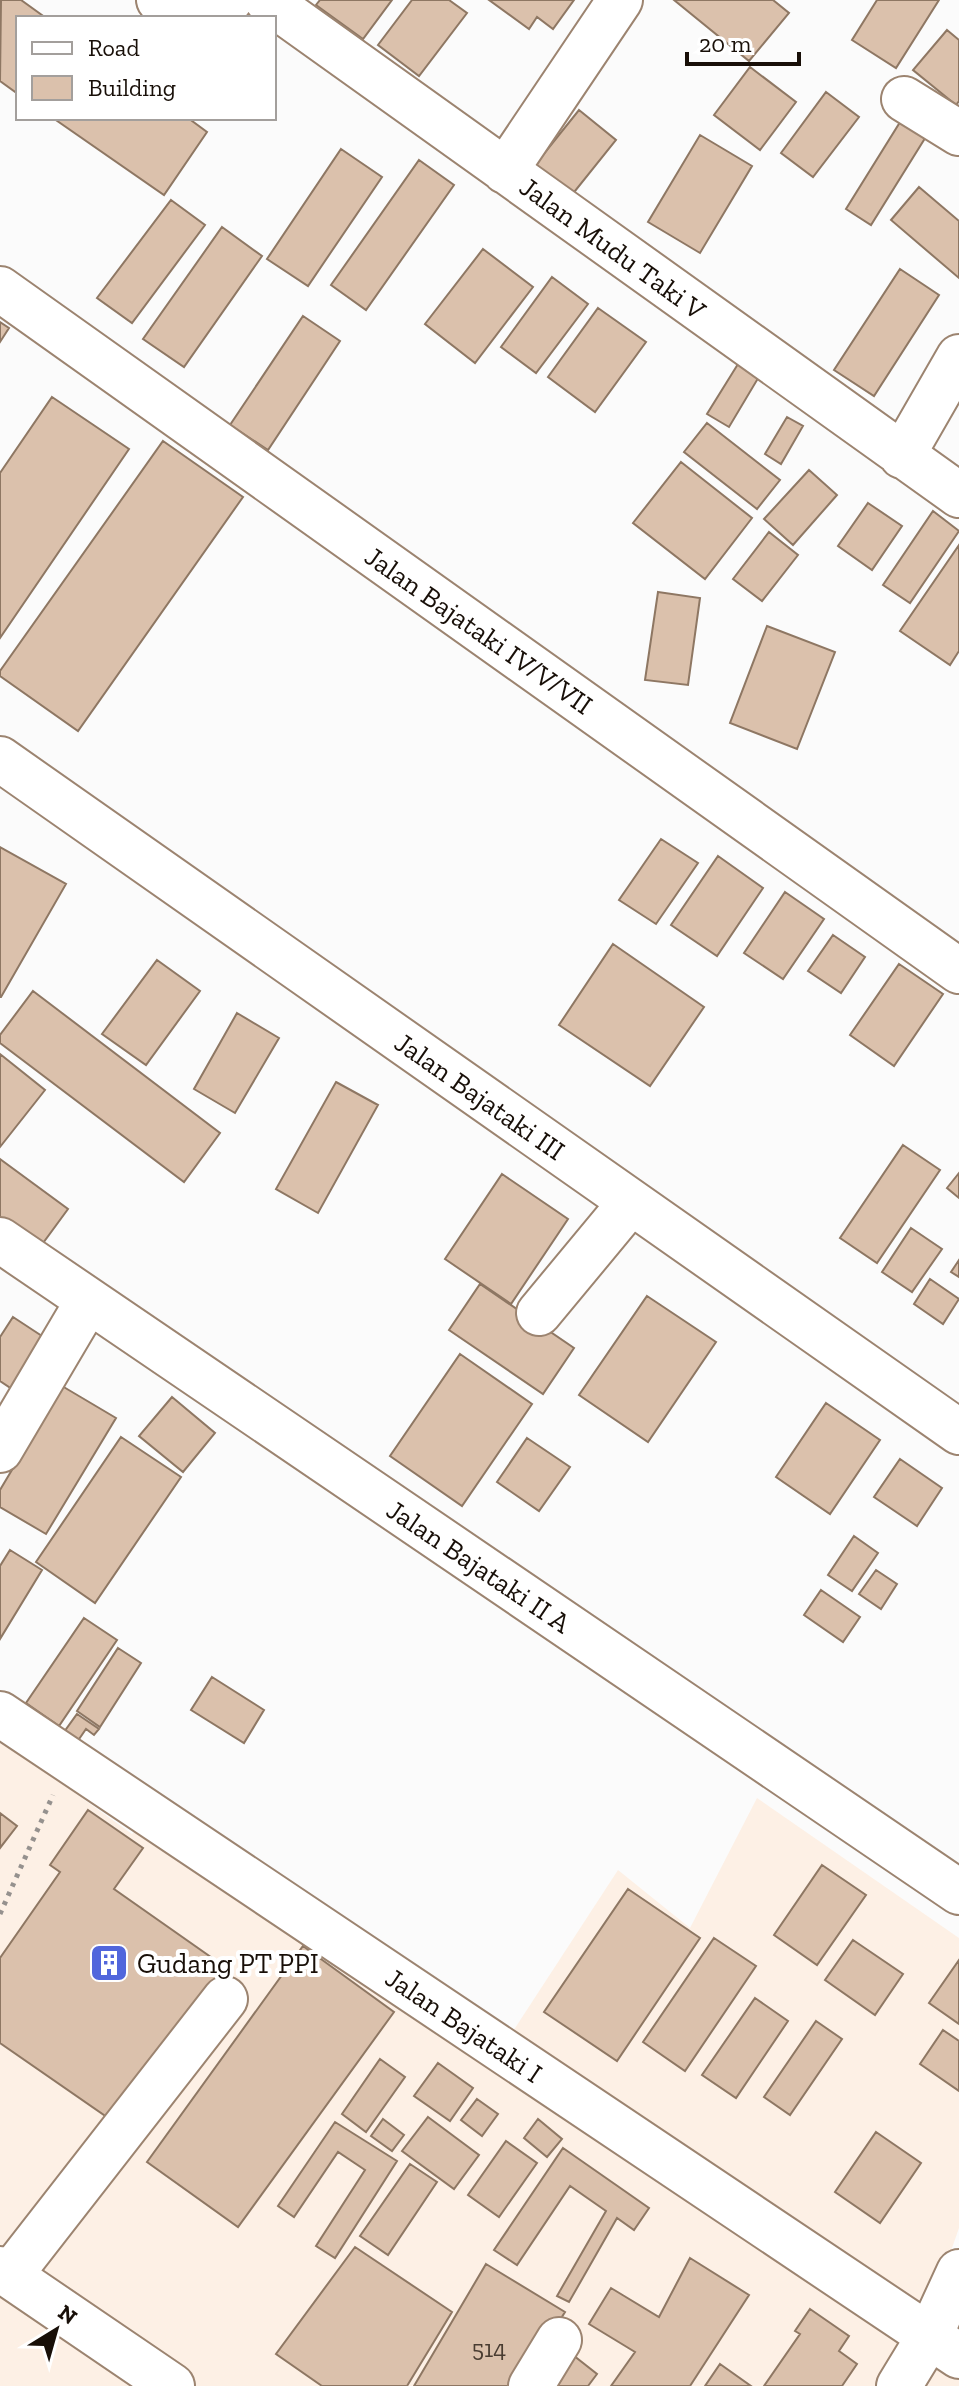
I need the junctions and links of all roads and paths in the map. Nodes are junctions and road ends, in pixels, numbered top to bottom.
1 (159, 0) edge
2 (230, 0) edge
3 (267, 0) edge
4 (620, 0) edge
5 (192, 16) edge
6 (204, 16) edge
7 (904, 99) dead end
8 (959, 133) edge
9 (505, 171) junction
10 (0, 289) edge
11 (959, 357) edge
12 (902, 456) junction
13 (959, 495) edge
14 (0, 759) edge
15 (959, 971) edge
16 (631, 1202) junction
17 (0, 1240) edge
18 (88, 1301) junction
19 (539, 1313) dead end
20 (959, 1432) edge
21 (0, 1450) edge
22 (0, 1714) edge
23 (69, 1762) junction
24 (959, 1892) edge
25 (0, 1914) edge
26 (225, 1999) dead end
27 (5, 2272) edge
28 (959, 2272) edge
29 (559, 2340) dead end
30 (944, 2346) edge
31 (172, 2386) edge
32 (531, 2386) edge
33 (899, 2386) edge

1 - 5 street
2 - 6 street
3 - 9 street, Jalan Mudu Taki V
4 - 9 street
7 - 8 street
9 - 12 street, Jalan Mudu Taki V
10 - 15 street, Jalan Bajataki IV/V/VII
11 - 12 street
12 - 13 street, Jalan Mudu Taki V
14 - 16 street, Jalan Bajataki III
16 - 19 street
16 - 20 street, Jalan Bajataki III
17 - 18 street, Jalan Bajataki II A
18 - 21 street
18 - 24 street, Jalan Bajataki II A
22 - 23 street, Jalan Bajataki I
23 - 25 path
23 - 30 street, Jalan Bajataki I
26 - 27 street
27 - 31 street
28 - 30 street
29 - 32 street
30 - 33 street

